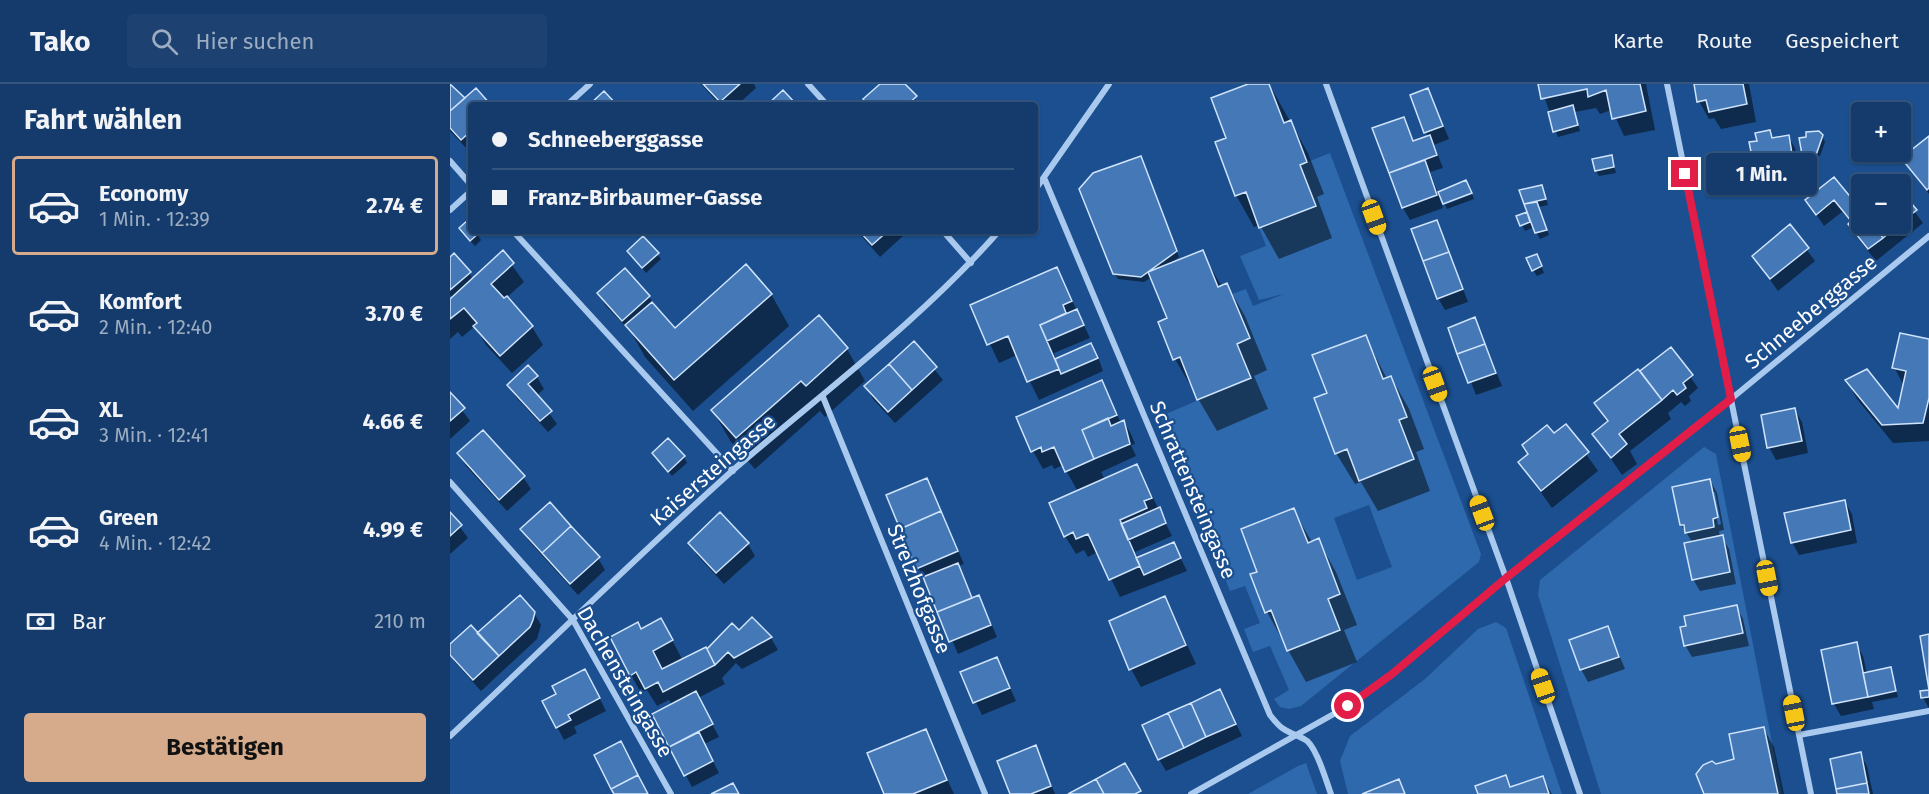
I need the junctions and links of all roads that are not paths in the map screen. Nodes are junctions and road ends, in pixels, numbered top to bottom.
1 (590, 84) edge
2 (808, 84) edge
3 (1109, 84) edge
4 (1326, 84) edge
5 (1667, 84) edge
6 (570, 102) edge
7 (824, 102) edge
8 (450, 161) edge
9 (1044, 180) junction
10 (468, 182) edge
11 (1038, 187) edge
12 (468, 194) edge
13 (450, 210) edge
14 (516, 234) edge
15 (946, 234) edge
16 (996, 234) edge
17 (1929, 236) edge
18 (971, 262) junction
19 (823, 397) junction
20 (1731, 399) junction
21 (733, 471) junction
22 (450, 482) edge
23 (1506, 578) junction
24 (573, 620) junction
25 (1929, 711) edge
26 (1799, 735) junction
27 (450, 736) edge
28 (1295, 737) junction
29 (671, 794) edge
30 (985, 794) edge
31 (1191, 794) edge
32 (1331, 794) edge
33 (1580, 794) edge
34 (1811, 794) edge

1 - 6 street
2 - 7 street
3 - 9 street
4 - 23 street
5 - 20 street
8 - 10 street
9 - 11 street
9 - 28 street, Schrattensteingasse
12 - 13 street
14 - 21 street
15 - 18 street
16 - 18 street, Kaisersteingasse
17 - 20 street, Schneeberggasse
18 - 19 street, Kaisersteingasse
19 - 21 street, Kaisersteingasse
19 - 30 street, Strelzhofgasse
20 - 23 street, Schneeberggasse
20 - 26 street
21 - 24 street, Kaisersteingasse
22 - 24 street, Dachensteingasse
23 - 28 street, Schneeberggasse
23 - 33 street
24 - 27 street, Kaisersteingasse
24 - 29 street, Dachensteingasse
25 - 26 street
26 - 34 street
28 - 31 street, Schneeberggasse
28 - 32 street, Schrattensteingasse

